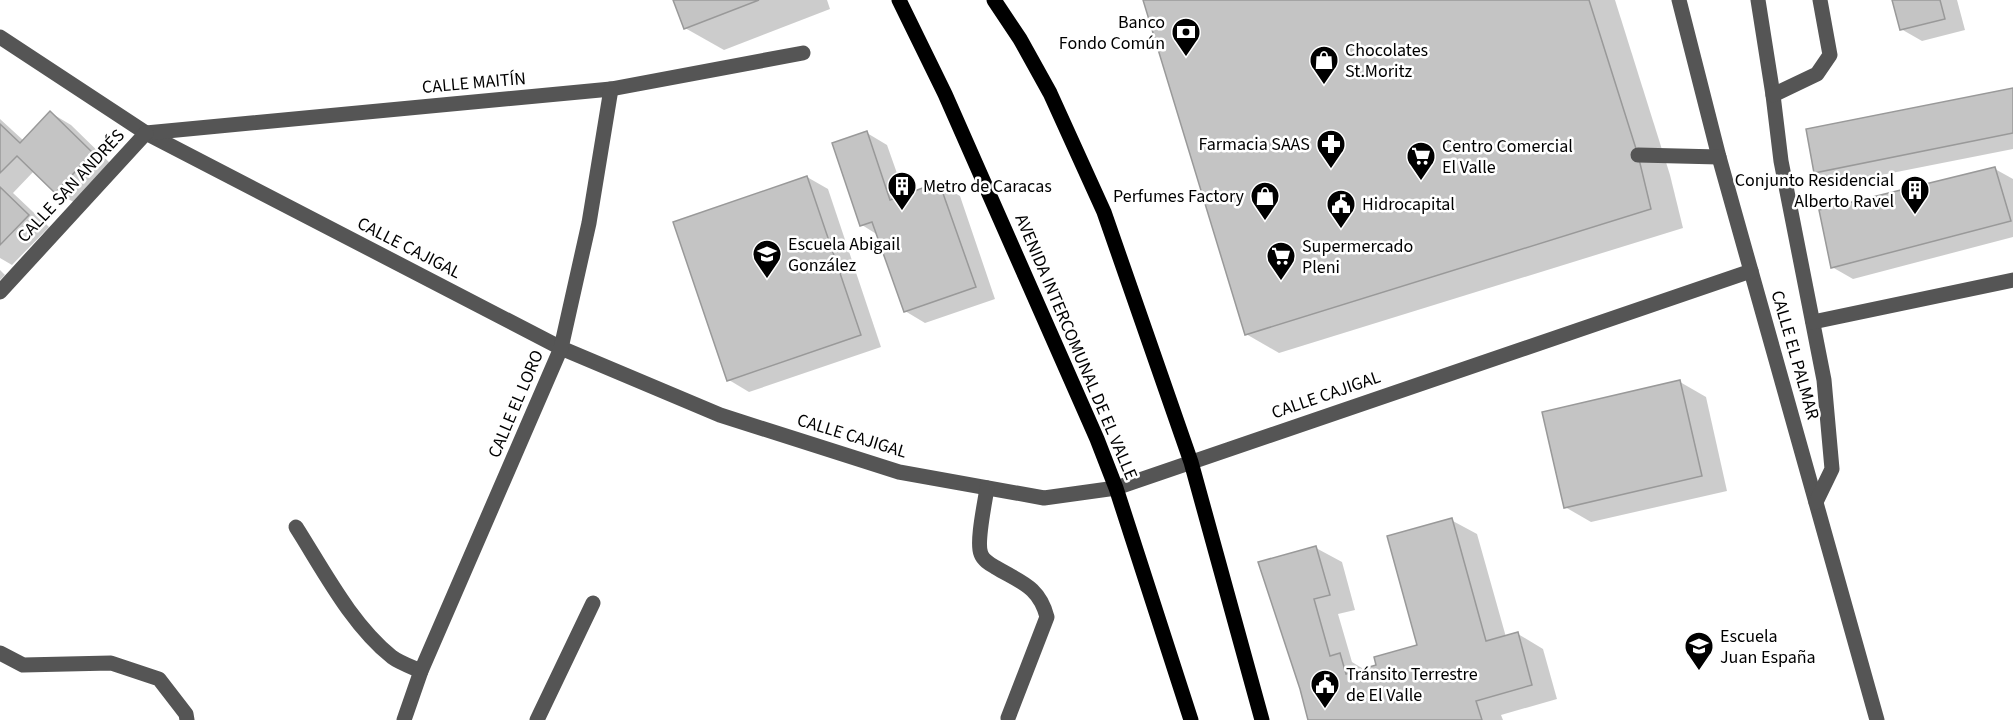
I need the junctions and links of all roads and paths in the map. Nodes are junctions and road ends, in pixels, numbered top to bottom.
1 (899, 0) edge
2 (994, 0) edge
3 (1678, 0) edge
4 (1758, 0) edge
5 (1820, 0) edge
6 (0, 37) edge
7 (803, 53) dead end
8 (611, 89) junction
9 (1773, 95) junction
10 (146, 133) junction
11 (1638, 155) dead end
12 (1719, 157) junction
13 (1751, 271) junction
14 (2013, 280) edge
15 (0, 292) edge
16 (1813, 322) junction
17 (561, 348) junction
18 (1191, 462) junction
19 (987, 488) junction
20 (1116, 488) junction
21 (1816, 502) junction
22 (296, 527) dead end
23 (593, 603) dead end
24 (0, 653) edge
25 (421, 671) junction
26 (1008, 718) dead end
27 (187, 720) edge
28 (404, 720) edge
29 (537, 720) edge
30 (1191, 720) edge
31 (1262, 720) edge
32 (1877, 720) edge

1 - 20 main road, AVENIDA INTERCOMUNAL DE EL VALLE
2 - 18 main road
3 - 12 street, CALLE EL PALMAR
4 - 9 street
5 - 9 street
6 - 10 street, CALLE CAJIGAL
7 - 8 street, CALLE MAITÍN
8 - 10 street, CALLE MAITÍN
8 - 17 street, CALLE EL LORO
9 - 16 street
10 - 15 street, CALLE SAN ANDRÉS
10 - 17 street, CALLE CAJIGAL
11 - 12 street
12 - 13 street, CALLE EL PALMAR
13 - 18 street, CALLE CAJIGAL
13 - 21 street, CALLE EL PALMAR
14 - 16 street
16 - 21 street
17 - 19 street, CALLE CAJIGAL
17 - 25 street, CALLE EL LORO
18 - 20 street, CALLE CAJIGAL
18 - 31 main road
19 - 20 street, CALLE CAJIGAL
19 - 26 street
20 - 30 main road, AVENIDA INTERCOMUNAL DE EL VALLE
21 - 32 street, CALLE EL PALMAR
22 - 25 street
23 - 29 street
24 - 27 street
25 - 28 street, CALLE EL LORO

